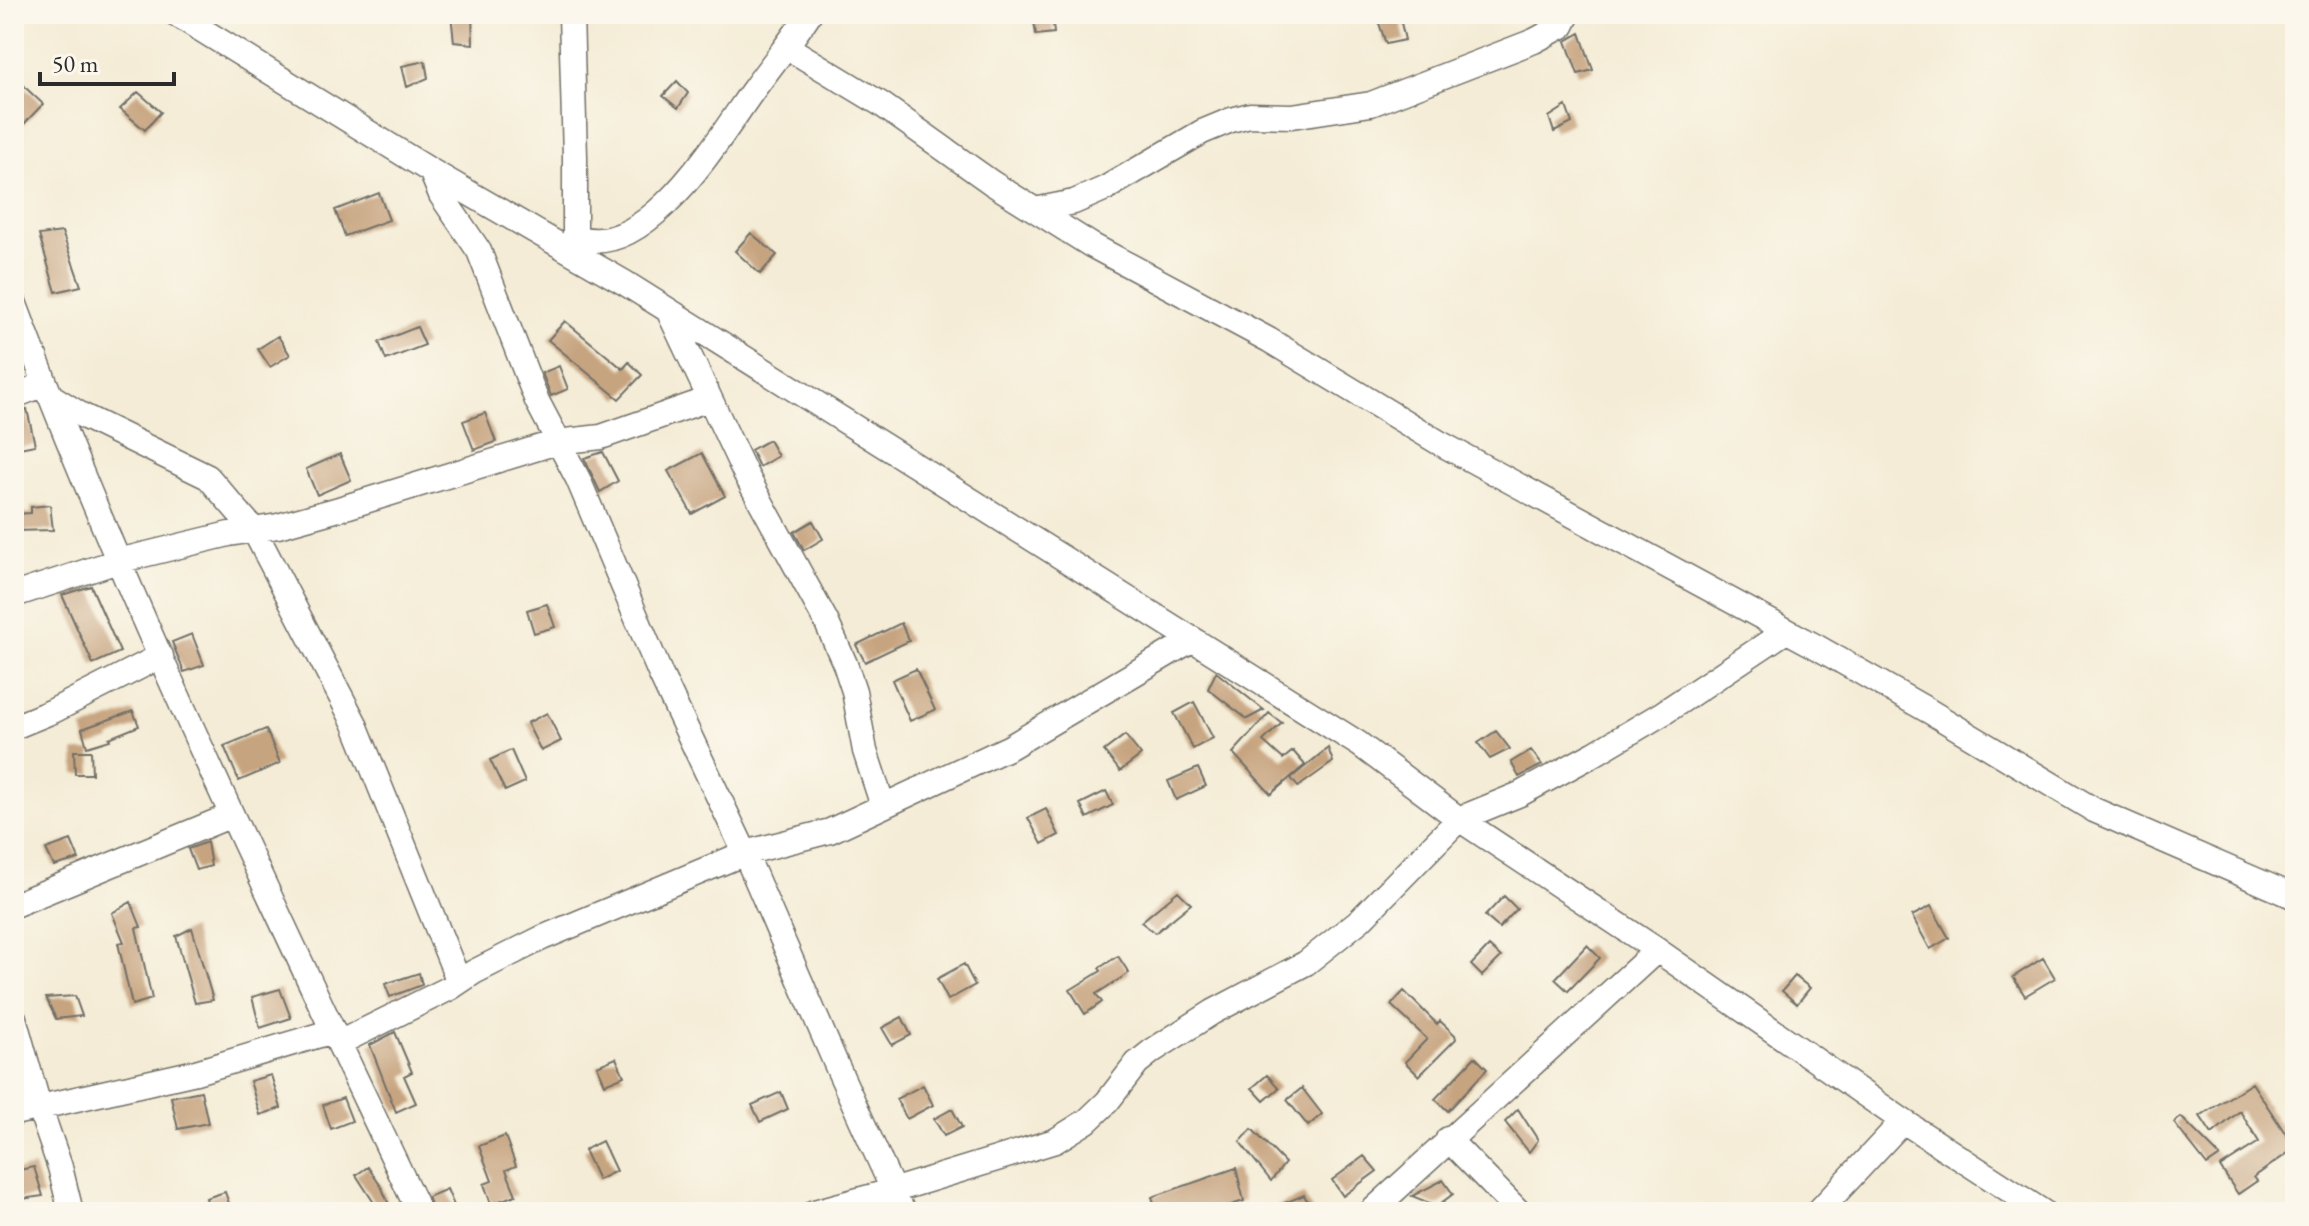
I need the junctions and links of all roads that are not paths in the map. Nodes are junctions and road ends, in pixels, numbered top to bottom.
1 (176, 14) edge
2 (571, 14) edge
3 (809, 14) edge
4 (1568, 14) edge
5 (787, 47) junction
6 (431, 171) junction
7 (1035, 210) junction
8 (574, 244) junction
9 (14, 302) edge
10 (668, 310) junction
11 (47, 389) junction
12 (14, 396) edge
13 (709, 399) junction
14 (557, 442) junction
15 (254, 530) junction
16 (118, 561) junction
17 (14, 595) edge
18 (1786, 631) junction
19 (1193, 639) junction
20 (161, 656) junction
21 (14, 727) edge
22 (883, 806) junction
23 (232, 815) junction
24 (1459, 819) junction
25 (745, 853) junction
26 (2295, 897) edge
27 (14, 905) edge
28 (1657, 950) junction
29 (459, 982) junction
30 (14, 1018) edge
31 (336, 1037) junction
32 (39, 1106) junction
33 (14, 1113) edge
34 (1903, 1121) junction
35 (1448, 1139) junction
36 (899, 1201) edge
37 (71, 1212) edge
38 (419, 1212) edge
39 (814, 1212) edge
40 (1371, 1212) edge
41 (1519, 1212) edge
42 (1818, 1212) edge
43 (2043, 1212) edge

1 - 6 street
2 - 8 street
3 - 5 street
4 - 7 street
5 - 7 street
5 - 8 street
6 - 8 street
6 - 14 street
7 - 18 street
8 - 10 street
9 - 11 street
10 - 13 street
10 - 19 street
11 - 12 street
11 - 15 street
11 - 16 street
13 - 14 street
13 - 22 street
14 - 15 street
14 - 25 street
15 - 16 street
15 - 29 street
16 - 17 street
16 - 20 street
18 - 24 street
18 - 26 street
19 - 22 street
19 - 24 street
20 - 21 street
20 - 23 street
22 - 25 street
23 - 27 street
23 - 31 street
24 - 28 street
24 - 36 street
25 - 29 street
25 - 36 street
28 - 34 street
28 - 35 street
29 - 31 street
30 - 32 street
31 - 32 street
31 - 38 street
32 - 33 street
32 - 37 street
34 - 42 street
34 - 43 street
35 - 40 street
35 - 41 street
36 - 39 street

